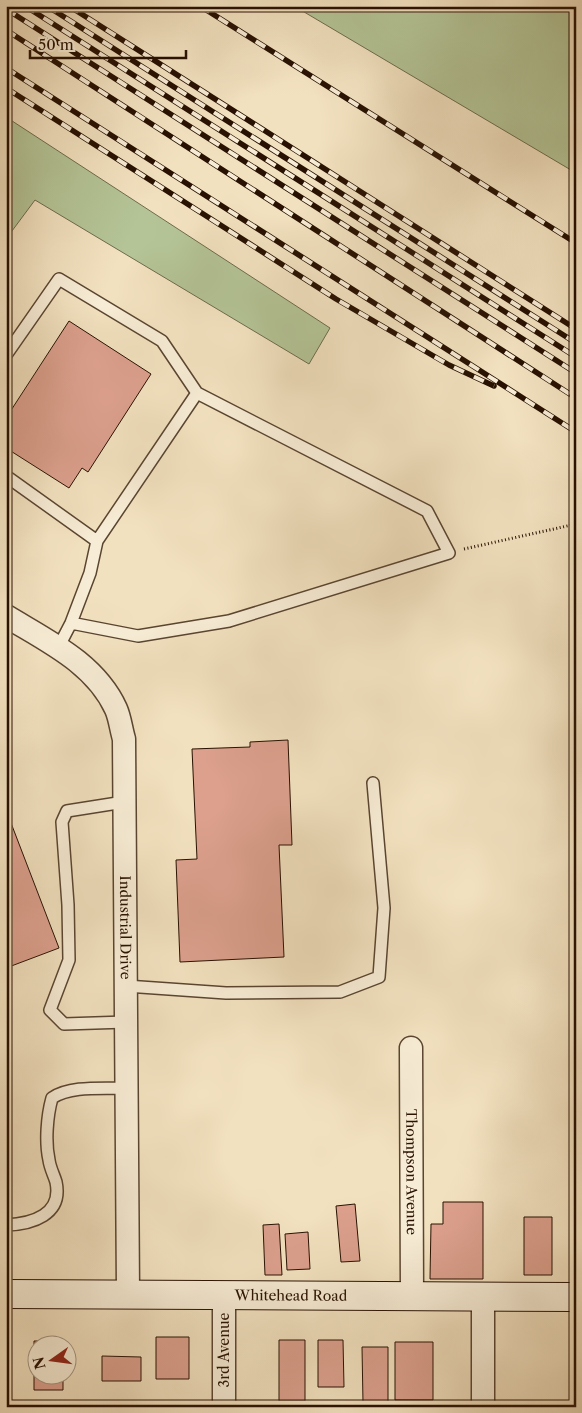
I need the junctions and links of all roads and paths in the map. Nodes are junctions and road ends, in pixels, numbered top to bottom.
1 (6, 355) edge
2 (197, 393) junction
3 (6, 476) edge
4 (576, 524) edge
5 (97, 541) junction
6 (449, 553) junction
7 (6, 616) edge
8 (71, 623) junction
9 (58, 648) junction
10 (373, 782) dead end
11 (124, 802) junction
12 (126, 986) junction
13 (126, 1022) junction
14 (411, 1048) dead end
15 (127, 1088) junction
16 (6, 1225) edge
17 (128, 1293) junction
18 (6, 1294) edge
19 (224, 1294) junction
20 (412, 1296) junction
21 (483, 1296) junction
22 (576, 1297) edge
23 (224, 1407) edge
24 (483, 1407) edge

1 - 2 lane
2 - 5 lane
2 - 6 lane
3 - 5 lane
4 - 6 path
5 - 8 lane
6 - 8 lane
7 - 9 street, Industrial Drive
8 - 9 lane
9 - 11 street, Industrial Drive
10 - 12 lane
11 - 12 street, Industrial Drive
11 - 13 lane
12 - 13 street, Industrial Drive
13 - 15 street, Industrial Drive
14 - 20 street, Thompson Avenue
15 - 16 lane
15 - 17 street, Industrial Drive
17 - 18 street, Whitehead Road
17 - 19 street, Whitehead Road
19 - 20 street, Whitehead Road
19 - 23 street, 3rd Avenue
20 - 21 street, Whitehead Road
21 - 22 street, Whitehead Road
21 - 24 street

